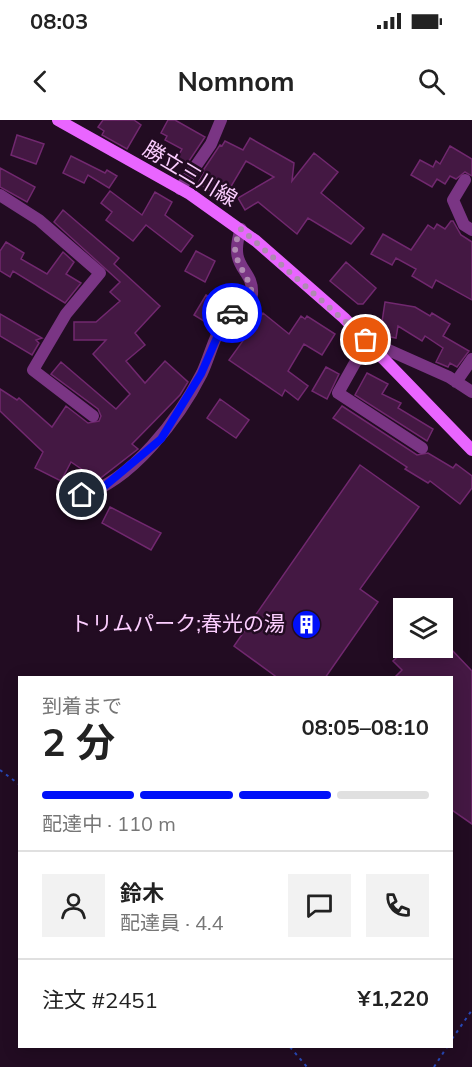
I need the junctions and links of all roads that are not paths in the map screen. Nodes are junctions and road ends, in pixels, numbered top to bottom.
1 (58, 120) edge
2 (221, 120) edge
3 (465, 180) dead end
4 (180, 189) junction
5 (0, 195) edge
6 (241, 229) junction
7 (472, 230) edge
8 (369, 343) junction
9 (472, 359) edge
10 (456, 382) junction
11 (472, 392) edge
12 (93, 416) dead end
13 (422, 448) dead end
14 (472, 450) edge
15 (82, 495) dead end

1 - 4 main road, 勝立三川線
2 - 4 street
3 - 7 street
4 - 6 main road, 勝立三川線
5 - 12 street
6 - 8 main road, 勝立三川線
6 - 15 street
8 - 10 street
8 - 13 street
8 - 14 main road, 勝立三川線
9 - 10 street
10 - 11 street

